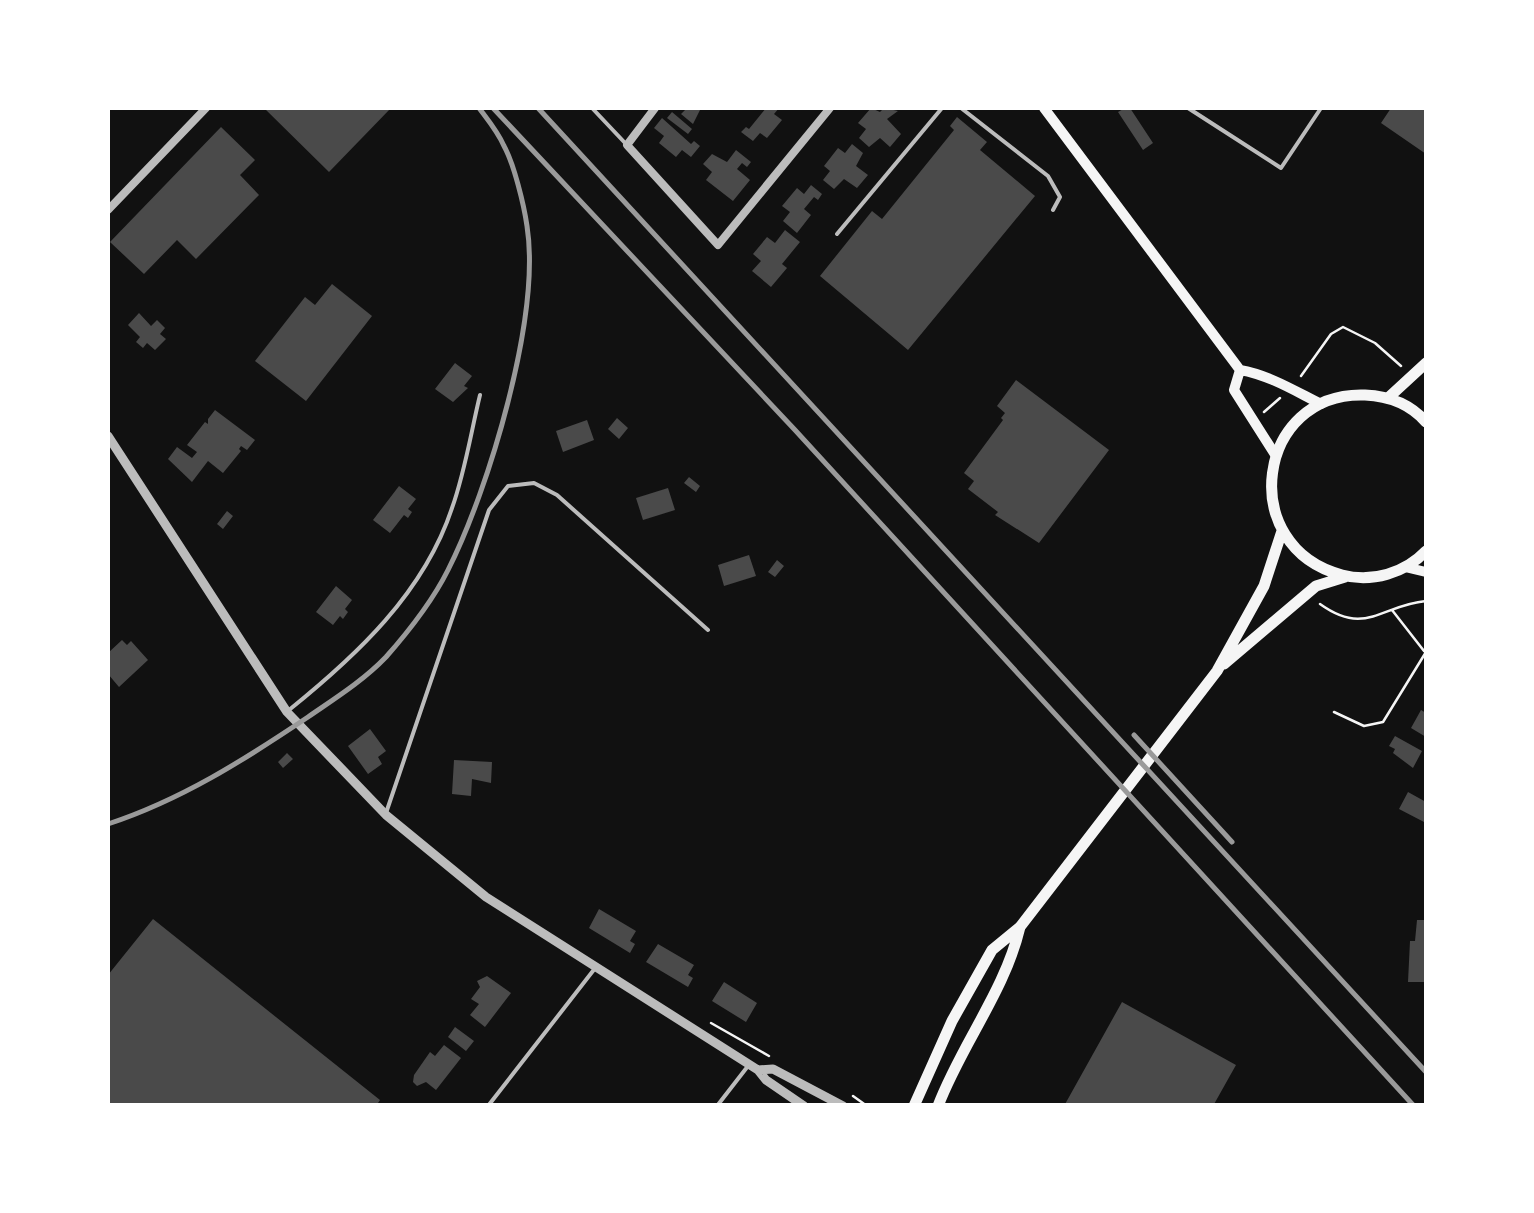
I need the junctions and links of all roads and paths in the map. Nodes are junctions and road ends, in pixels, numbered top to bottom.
1 (206, 108) edge
2 (592, 108) edge
3 (655, 108) edge
4 (830, 108) edge
5 (942, 108) edge
6 (961, 108) edge
7 (1044, 108) edge
8 (1188, 108) edge
9 (1321, 108) edge
10 (627, 145) junction
11 (108, 210) edge
12 (1053, 210) dead end
13 (837, 234) dead end
14 (1426, 363) edge
15 (1240, 370) junction
16 (1405, 371) dead end
17 (1301, 382) dead end
18 (480, 395) dead end
19 (1282, 397) dead end
20 (1388, 398) junction
21 (1321, 404) junction
22 (1263, 414) dead end
23 (1426, 422) edge
24 (108, 436) edge
25 (1276, 456) junction
26 (1282, 531) junction
27 (1426, 551) edge
28 (1405, 567) junction
29 (1426, 572) edge
30 (1348, 577) junction
31 (1426, 601) edge
32 (1320, 604) dead end
33 (1392, 610) junction
34 (708, 630) dead end
35 (1426, 652) edge
36 (1217, 670) junction
37 (287, 712) junction
38 (1334, 712) dead end
39 (386, 815) junction
40 (1020, 927) junction
41 (597, 965) junction
42 (709, 1022) dead end
43 (770, 1056) dead end
44 (754, 1067) junction
45 (843, 1092) dead end
46 (488, 1106) edge
47 (717, 1106) edge
48 (804, 1106) edge
49 (843, 1106) edge
50 (867, 1106) edge
51 (914, 1106) edge
52 (938, 1106) edge

1 - 11 street
2 - 10 lane
3 - 10 street
4 - 10 street
5 - 13 lane
6 - 12 lane
7 - 15 main road
8 - 9 lane
14 - 20 main road
15 - 21 main road
15 - 25 main road
16 - 17 path
18 - 37 lane
19 - 22 path
20 - 21 main road
20 - 23 main road
21 - 25 main road
24 - 37 street
25 - 26 main road
26 - 30 main road
26 - 36 main road
27 - 28 main road
28 - 29 main road
28 - 30 main road
30 - 36 main road
31 - 33 path
32 - 33 path
33 - 35 path
34 - 39 lane
35 - 38 path
36 - 40 main road
37 - 39 street
39 - 41 street
40 - 51 main road
40 - 52 main road
41 - 44 street
41 - 46 lane
42 - 43 path
44 - 47 lane
44 - 48 street
44 - 49 street
45 - 50 path

